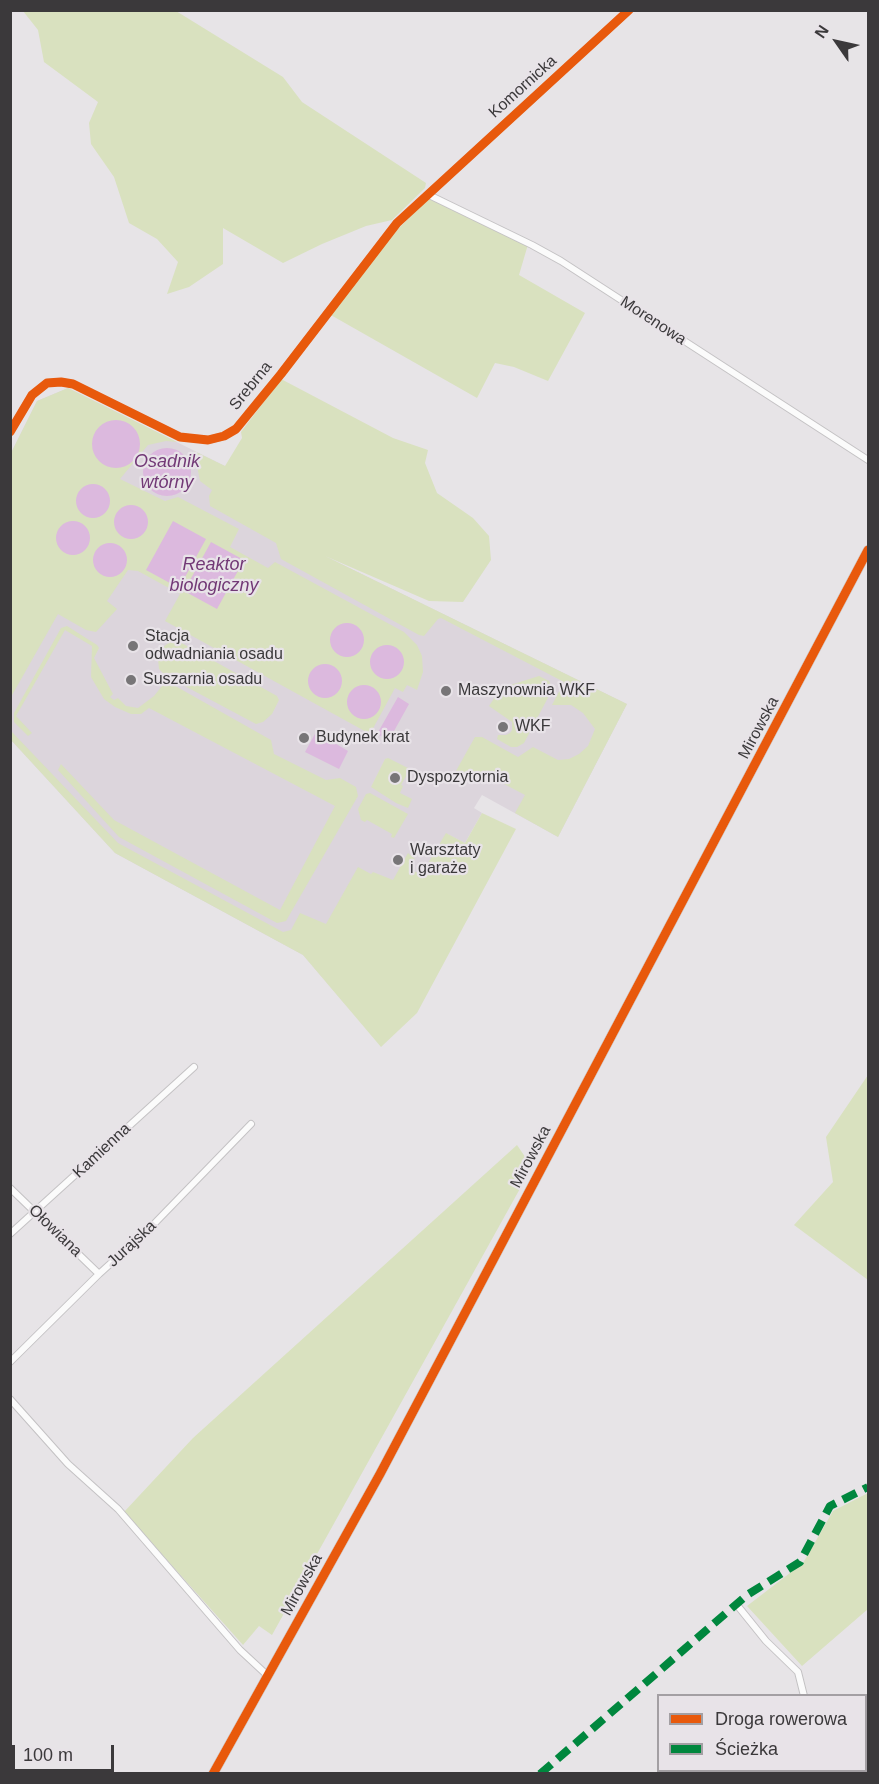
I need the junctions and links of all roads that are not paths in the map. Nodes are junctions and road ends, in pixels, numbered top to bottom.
1 (629, 10) edge
2 (437, 186) joint
3 (429, 195) junction
4 (10, 432) edge
5 (868, 460) edge
6 (868, 550) edge
7 (194, 1067) dead end
8 (251, 1124) dead end
9 (10, 1188) edge
10 (36, 1212) junction
11 (10, 1234) edge
12 (99, 1274) junction
13 (10, 1362) edge
14 (10, 1399) edge
15 (737, 1605) dead end
16 (267, 1675) junction
17 (804, 1694) edge
18 (213, 1773) edge

1 - 2 street, Komornicka
2 - 3 street, Srebrna
3 - 4 street, Srebrna
3 - 5 street, Morenowa
6 - 16 street, Mirowska
7 - 10 street, Kamienna
8 - 12 street, Jurajska
9 - 10 street, Ołowiana
10 - 11 street, Kamienna
10 - 12 street, Ołowiana
12 - 13 street, Jurajska
14 - 16 street
15 - 17 street
16 - 18 street, Mirowska

